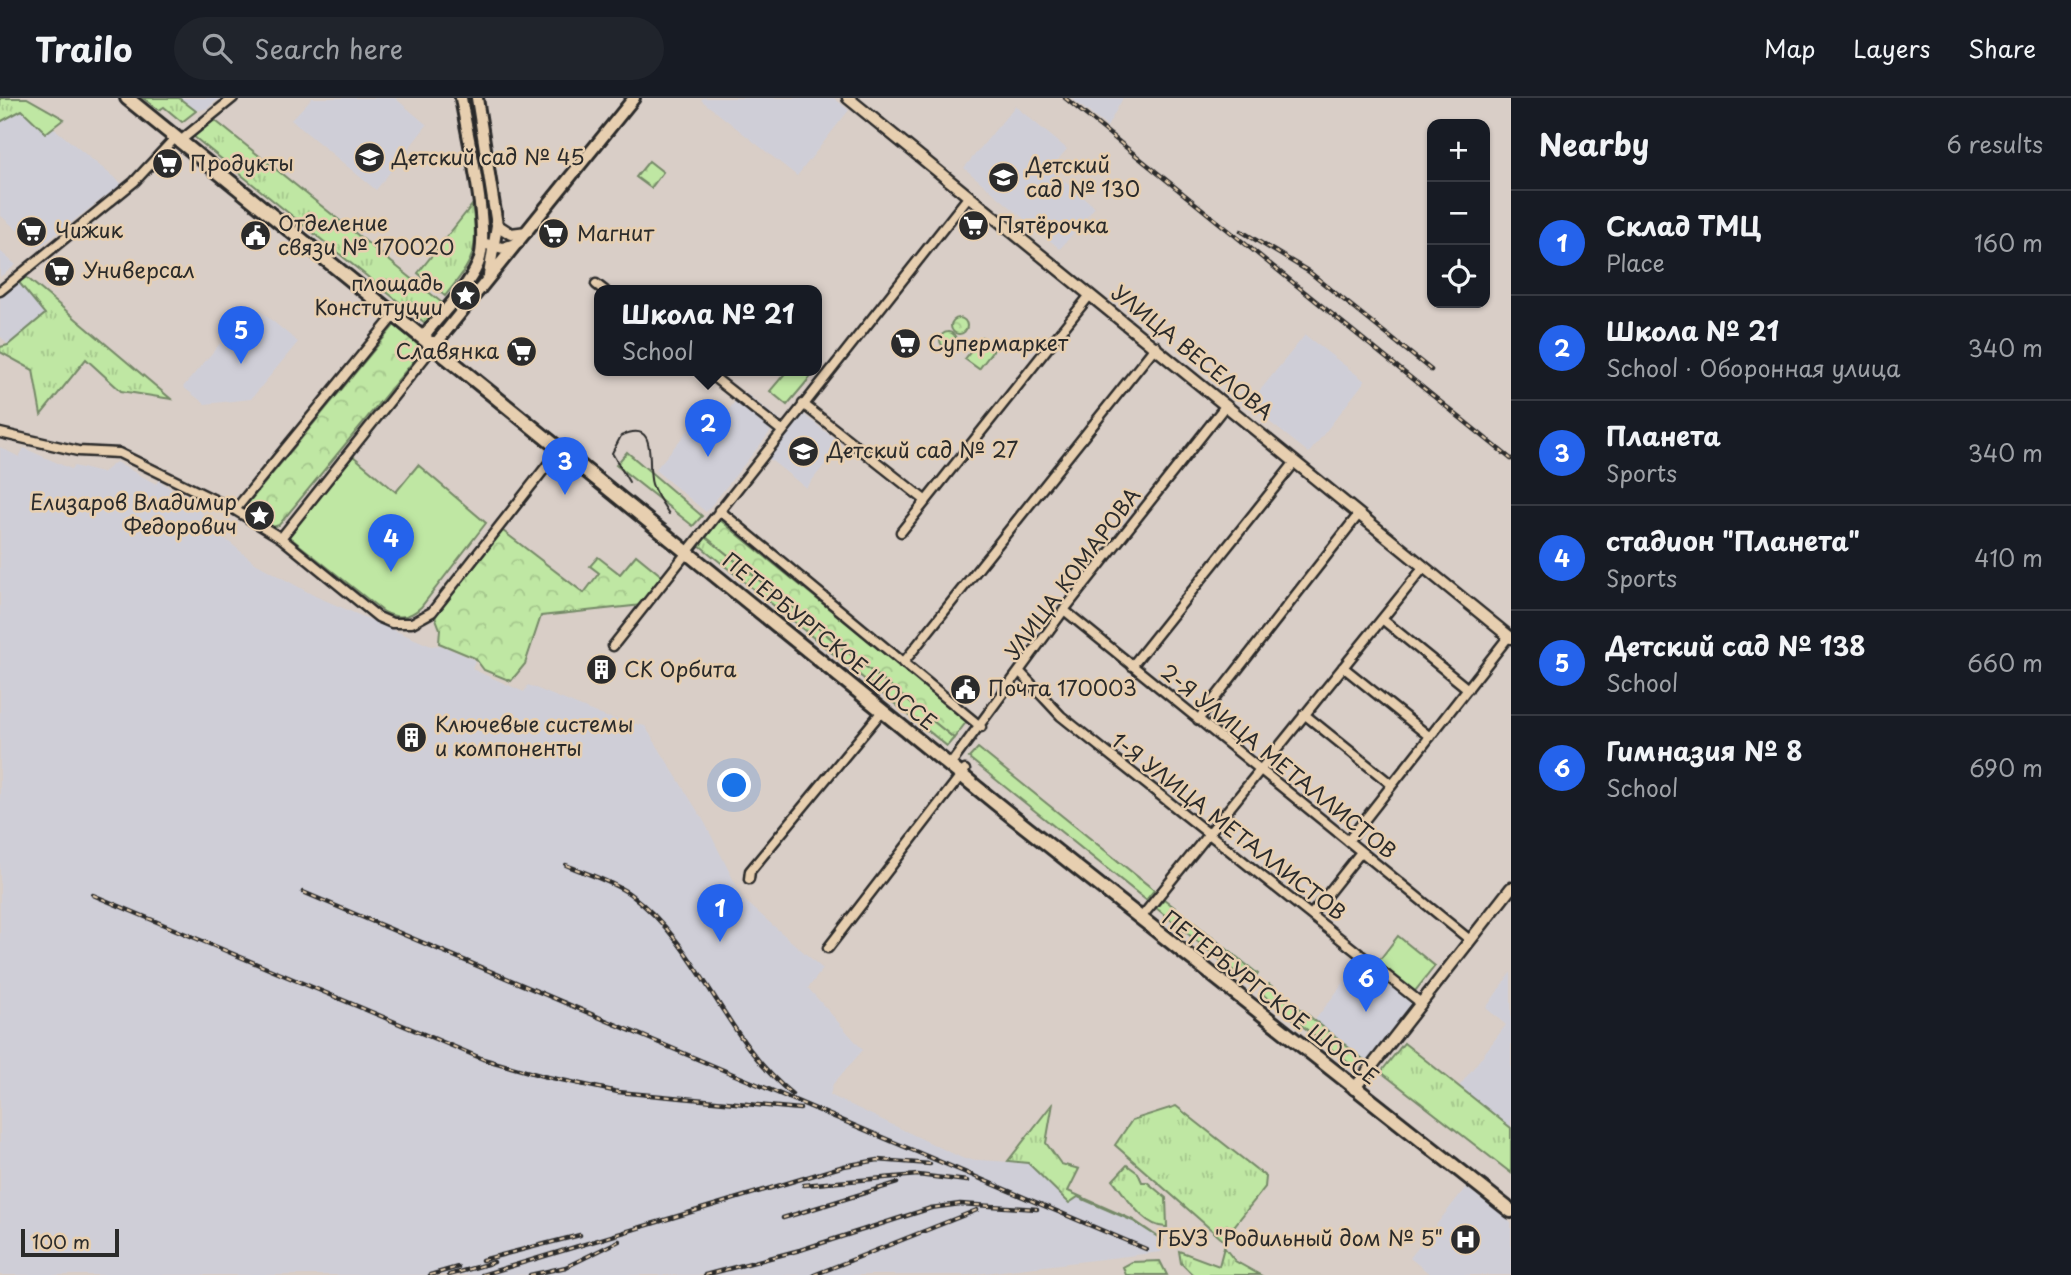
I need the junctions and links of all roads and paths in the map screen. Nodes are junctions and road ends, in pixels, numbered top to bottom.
1 (127, 98) edge
2 (137, 98) edge
3 (233, 98) edge
4 (461, 98) edge
5 (477, 98) edge
6 (634, 98) edge
7 (848, 98) edge
8 (180, 138) junction
9 (969, 196) junction
10 (497, 225) junction
11 (527, 232) junction
12 (483, 242) junction
13 (518, 243) junction
14 (495, 248) junction
15 (487, 281) junction
16 (0, 291) edge
17 (1090, 295) junction
18 (396, 313) junction
19 (431, 341) junction
20 (1156, 346) junction
21 (712, 376) edge
22 (803, 404) junction
23 (1226, 405) junction
24 (782, 431) junction
25 (0, 433) edge
26 (562, 447) junction
27 (1295, 462) junction
28 (926, 501) junction
29 (235, 510) junction
30 (719, 510) junction
31 (1359, 514) junction
32 (901, 532) dead end
33 (281, 538) junction
34 (688, 548) junction
35 (1424, 567) junction
36 (1065, 610) junction
37 (1382, 619) junction
38 (1510, 637) edge
39 (612, 646) dead end
40 (903, 663) junction
41 (1132, 666) junction
42 (1343, 667) junction
43 (1020, 672) junction
44 (1468, 689) junction
45 (885, 707) junction
46 (1304, 714) junction
47 (1198, 720) junction
48 (981, 727) junction
49 (1430, 737) junction
50 (952, 763) junction
51 (1260, 770) junction
52 (963, 772) junction
53 (1392, 785) junction
54 (1208, 835) junction
55 (1348, 841) junction
56 (1361, 852) junction
57 (749, 879) dead end
58 (1511, 888) edge
59 (1144, 914) junction
60 (1311, 915) junction
61 (1470, 940) junction
62 (828, 948) dead end
63 (1420, 1003) junction
64 (1356, 1086) junction
65 (1472, 1177) junction
66 (1511, 1203) edge
67 (1511, 1211) edge

1 - 8 main road, ПЕТЕРБУРГСКОЕ ШОССЕ
2 - 8 main road, ПЕТЕРБУРГСКОЕ ШОССЕ
3 - 8 street
4 - 12 main road
5 - 10 main road
6 - 11 main road
7 - 9 street, УЛИЦА ВЕСЕЛОВА
8 - 16 street
8 - 18 main road, ПЕТЕРБУРГСКОЕ ШОССЕ
9 - 17 street, УЛИЦА ВЕСЕЛОВА
9 - 22 street
10 - 11 street
10 - 14 main road
11 - 13 main road
12 - 14 street
12 - 19 main road
13 - 14 street
13 - 15 main road
14 - 15 main road
15 - 19 main road
17 - 20 street, УЛИЦА ВЕСЕЛОВА
17 - 28 street
18 - 19 main road, ПЕТЕРБУРГСКОЕ ШОССЕ
18 - 29 street
19 - 26 main road, ПЕТЕРБУРГСКОЕ ШОССЕ
19 - 33 street
20 - 23 street, УЛИЦА ВЕСЕЛОВА
20 - 40 street
21 - 24 street
22 - 24 street
22 - 28 street
23 - 27 street, УЛИЦА ВЕСЕЛОВА
23 - 36 street, УЛИЦА КОМАРОВА
24 - 30 street
25 - 29 street
26 - 33 street
26 - 34 main road, ПЕТЕРБУРГСКОЕ ШОССЕ
27 - 31 street, УЛИЦА ВЕСЕЛОВА
27 - 41 street
28 - 32 street
29 - 33 street
30 - 34 street
30 - 40 street
31 - 35 street, УЛИЦА ВЕСЕЛОВА
31 - 47 street
34 - 39 street
34 - 45 main road, ПЕТЕРБУРГСКОЕ ШОССЕ
35 - 37 street
35 - 38 street, УЛИЦА ВЕСЕЛОВА
36 - 41 street, 2-Я УЛИЦА МЕТАЛЛИСТОВ
36 - 43 street, УЛИЦА КОМАРОВА
37 - 42 street
37 - 44 street
38 - 44 street
40 - 48 street
41 - 47 street, 2-Я УЛИЦА МЕТАЛЛИСТОВ
42 - 46 street
42 - 49 street
43 - 48 street, УЛИЦА КОМАРОВА
43 - 54 street, 1-Я УЛИЦА МЕТАЛЛИСТОВ
44 - 49 street
45 - 50 main road, ПЕТЕРБУРГСКОЕ ШОССЕ
45 - 57 street
46 - 51 street
46 - 53 street
47 - 51 street, 2-Я УЛИЦА МЕТАЛЛИСТОВ
48 - 50 street, УЛИЦА КОМАРОВА
49 - 53 street
50 - 52 main road, ПЕТЕРБУРГСКОЕ ШОССЕ
51 - 54 street
51 - 55 street, 2-Я УЛИЦА МЕТАЛЛИСТОВ
52 - 59 main road, ПЕТЕРБУРГСКОЕ ШОССЕ
52 - 62 street
52 - 64 main road, ПЕТЕРБУРГСКОЕ ШОССЕ
53 - 55 street
54 - 59 street
54 - 60 street, 1-Я УЛИЦА МЕТАЛЛИСТОВ
55 - 56 street, 2-Я УЛИЦА МЕТАЛЛИСТОВ
56 - 60 street
56 - 61 street, 2-Я УЛИЦА МЕТАЛЛИСТОВ
58 - 61 street
59 - 64 main road, ПЕТЕРБУРГСКОЕ ШОССЕ
60 - 63 street, 1-Я УЛИЦА МЕТАЛЛИСТОВ
61 - 63 street
63 - 64 street
64 - 65 main road, ПЕТЕРБУРГСКОЕ ШОССЕ
65 - 66 main road, ПЕТЕРБУРГСКОЕ ШОССЕ
65 - 67 main road, ПЕТЕРБУРГСКОЕ ШОССЕ

